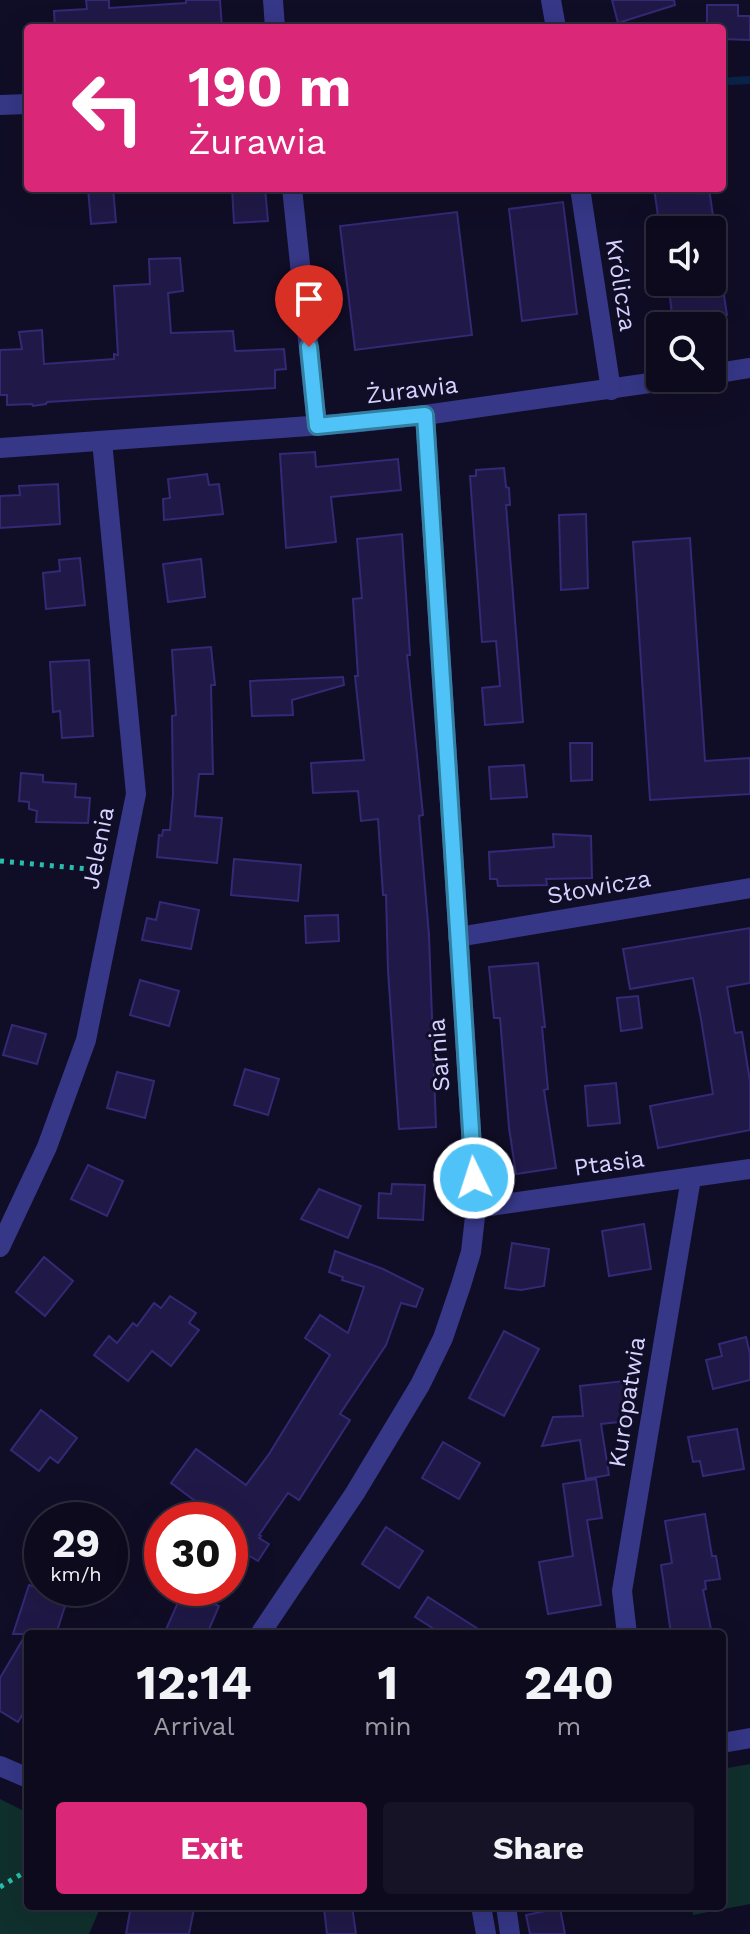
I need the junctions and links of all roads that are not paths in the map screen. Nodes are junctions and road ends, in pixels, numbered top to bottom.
1 (273, 0) edge
2 (551, 0) edge
3 (275, 24) edge
4 (555, 24) edge
5 (24, 104) edge
6 (0, 105) edge
7 (292, 192) edge
8 (581, 192) edge
9 (750, 368) edge
10 (726, 372) edge
11 (646, 384) edge
12 (611, 390) junction
13 (425, 415) junction
14 (317, 426) junction
15 (102, 441) junction
16 (0, 448) edge
17 (750, 888) edge
18 (458, 937) junction
19 (750, 1169) edge
20 (691, 1178) junction
21 (476, 1208) junction
22 (0, 1247) edge
23 (263, 1630) edge
24 (627, 1630) edge
25 (750, 1738) edge
26 (726, 1742) edge
27 (0, 1766) edge
28 (24, 1776) edge
29 (482, 1910) edge
30 (507, 1910) edge
31 (486, 1934) edge
32 (510, 1934) edge

1 - 3 street
2 - 4 street
5 - 6 street
7 - 14 street
8 - 12 street, Królicza
9 - 10 street
11 - 12 street, Żurawia
12 - 13 street, Żurawia
13 - 14 street, Żurawia
13 - 18 street, Sarnia
14 - 15 street, Żurawia
15 - 16 street, Żurawia
15 - 22 street, Jelenia
17 - 18 street, Słowicza
18 - 21 street, Sarnia
19 - 20 street, Ptasia
20 - 21 street, Ptasia
20 - 24 street, Kuropatwia
21 - 23 street, Sarnia
25 - 26 street
27 - 28 street
29 - 31 street
30 - 32 street

